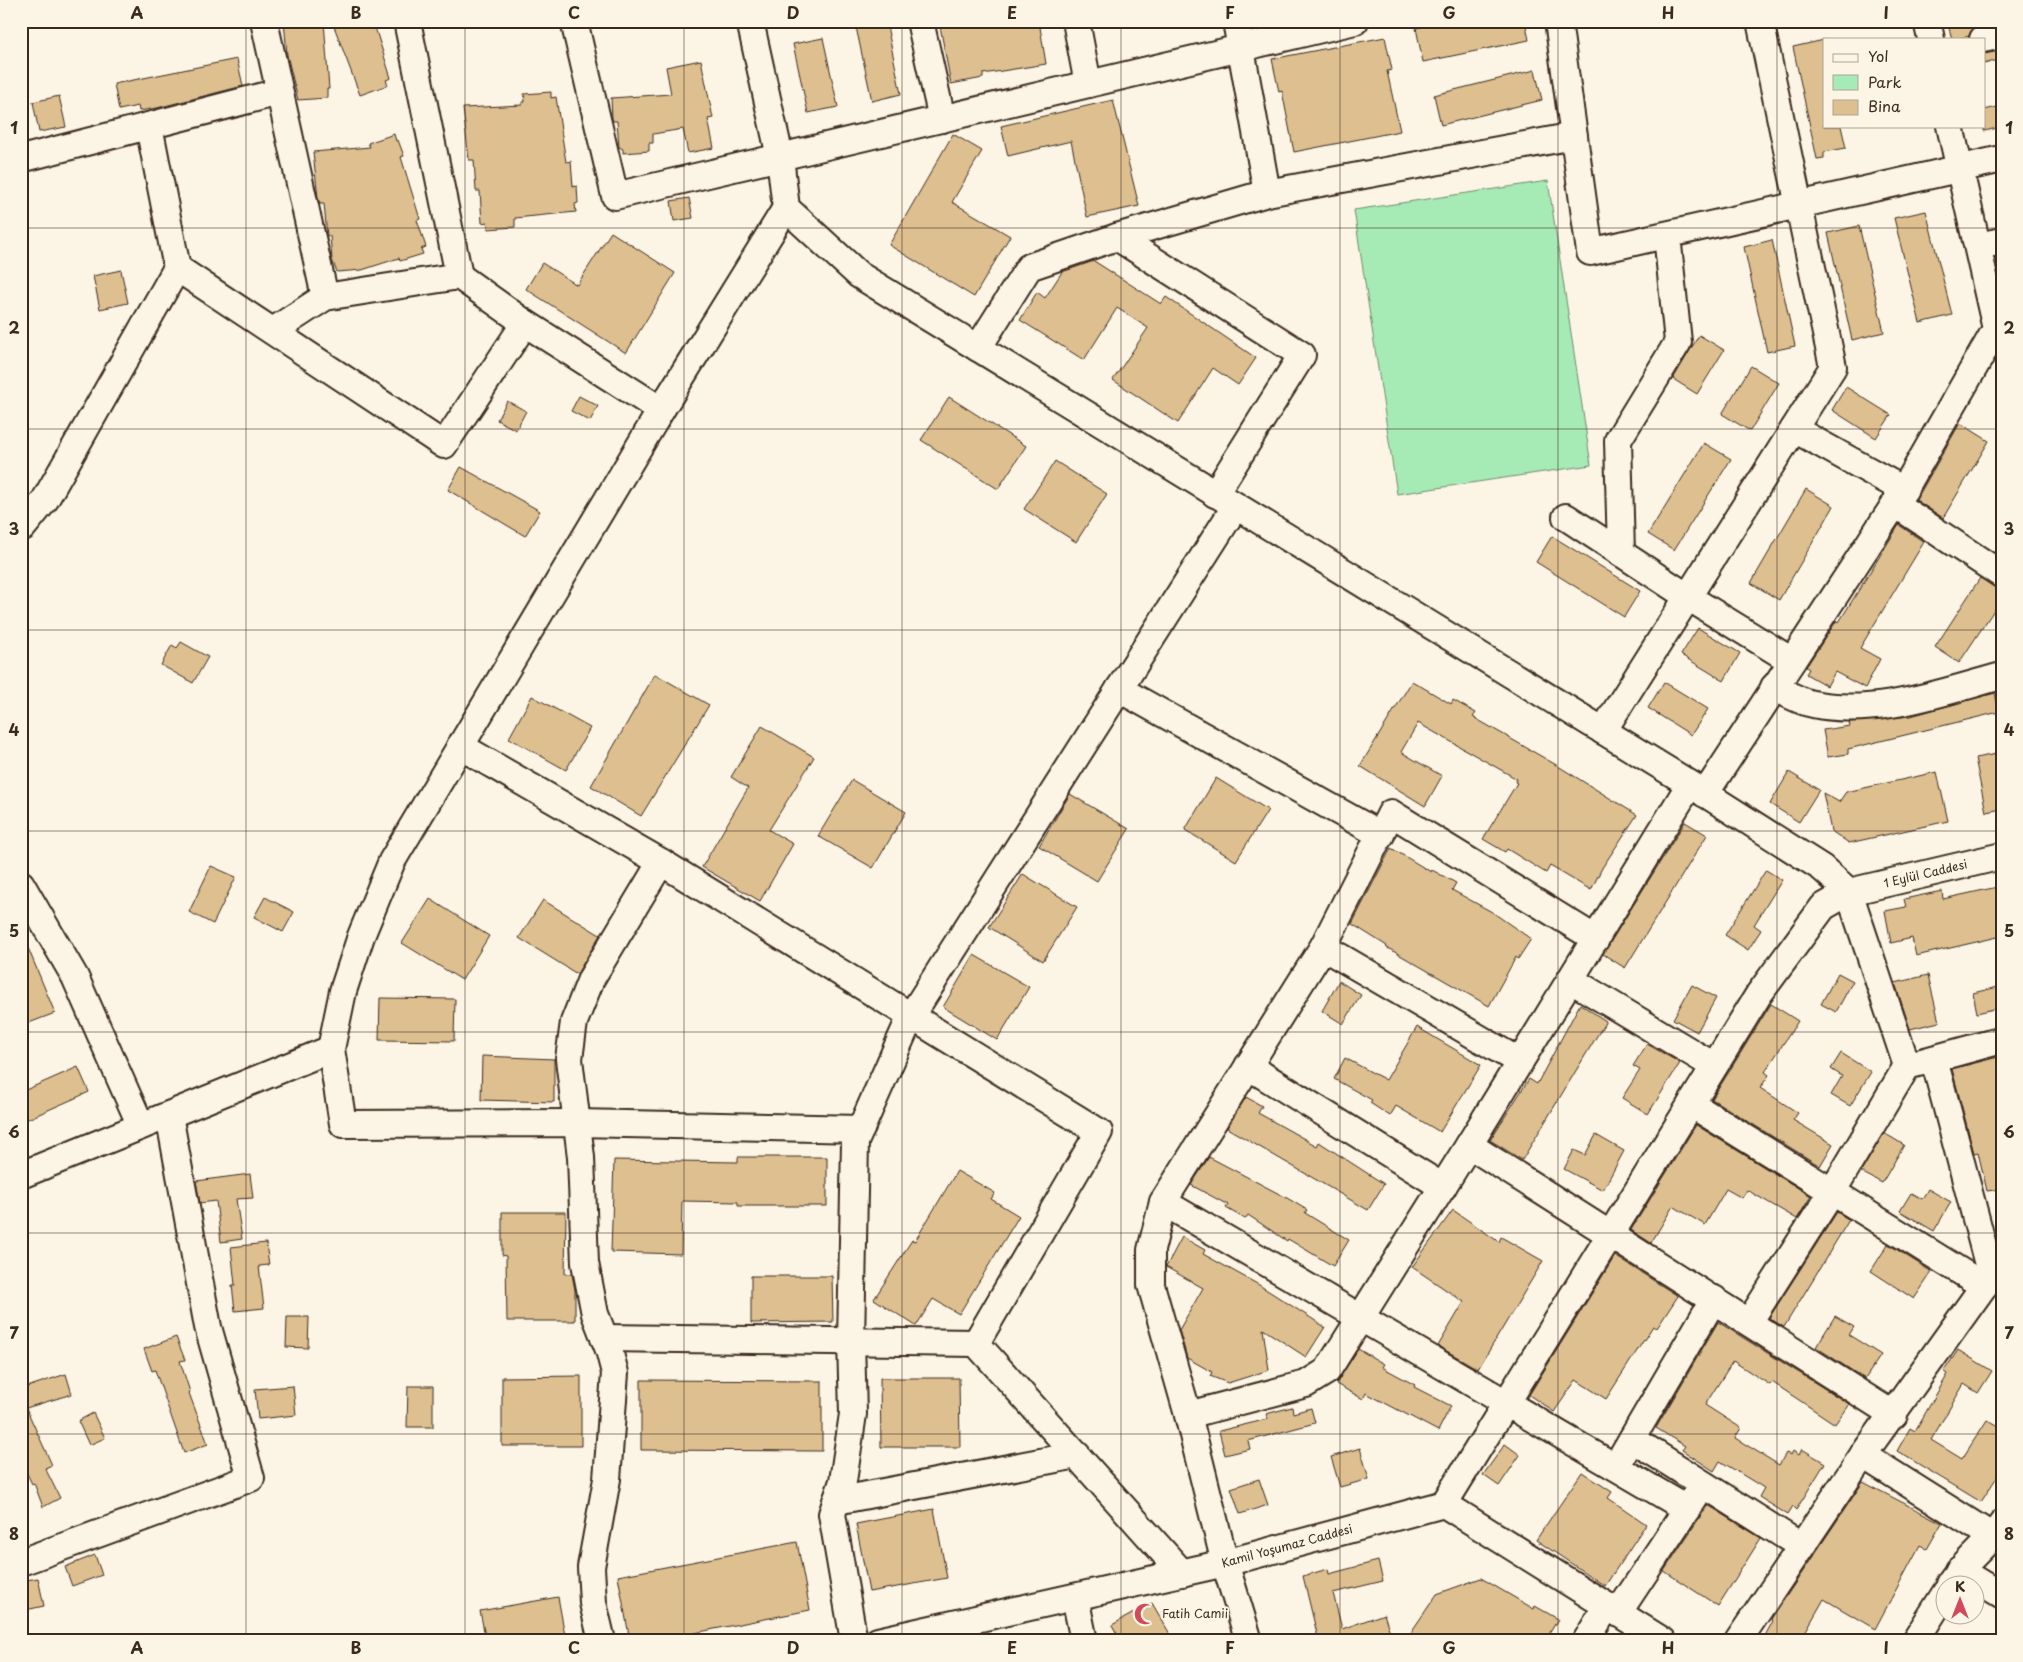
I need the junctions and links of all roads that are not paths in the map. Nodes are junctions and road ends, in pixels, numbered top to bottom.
1 (264, 21) edge
2 (407, 21) edge
3 (574, 21) edge
4 (750, 21) edge
5 (920, 21) edge
6 (1076, 21) edge
7 (1236, 21) edge
8 (1355, 21) edge
9 (1558, 21) edge
10 (1760, 21) edge
11 (1927, 21) edge
12 (2002, 35) edge
13 (1931, 38) edge
14 (1986, 38) edge
15 (1241, 48) junction
16 (1088, 84) junction
17 (279, 92) junction
18 (942, 119) junction
19 (149, 126) junction
20 (1950, 128) edge
21 (1574, 136) junction
22 (780, 157) junction
23 (21, 159) edge
24 (2002, 159) edge
25 (1960, 169) junction
26 (1267, 193) junction
27 (1799, 205) junction
28 (786, 208) junction
29 (1667, 235) junction
30 (1117, 237) junction
31 (1990, 244) edge
32 (177, 268) junction
33 (459, 276) junction
34 (325, 297) junction
35 (524, 323) junction
36 (1999, 330) edge
37 (273, 331) junction
38 (978, 348) junction
39 (661, 410) junction
40 (1794, 429) junction
41 (1899, 497) junction
42 (1225, 500) junction
43 (1566, 517) dead end
44 (21, 525) edge
45 (1621, 553) junction
46 (2002, 575) edge
47 (1688, 597) junction
48 (1792, 661) junction
49 (2002, 676) edge
50 (1774, 687) junction
51 (1119, 689) junction
52 (1603, 731) junction
53 (460, 746) junction
54 (1697, 789) junction
55 (1380, 835) junction
56 (2002, 856) edge
57 (661, 862) junction
58 (21, 884) edge
59 (1849, 892) junction
60 (1596, 939) junction
61 (1323, 947) junction
62 (1571, 980) junction
63 (911, 1016) junction
64 (2002, 1040) edge
65 (331, 1049) junction
66 (1934, 1059) junction
67 (1520, 1062) junction
68 (1248, 1066) junction
69 (1714, 1066) junction
70 (1907, 1066) junction
71 (1691, 1104) junction
72 (168, 1115) junction
73 (577, 1123) junction
74 (141, 1126) junction
75 (861, 1128) junction
76 (1469, 1145) junction
77 (21, 1175) edge
78 (1442, 1188) junction
79 (1832, 1192) junction
80 (1164, 1202) junction
81 (1610, 1234) junction
82 (1992, 1278) edge
83 (1714, 1299) junction
84 (1360, 1318) junction
85 (1749, 1322) junction
86 (604, 1338) junction
87 (851, 1341) junction
88 (976, 1343) junction
89 (1506, 1403) junction
90 (1188, 1415) junction
91 (1894, 1415) junction
92 (1632, 1439) junction
93 (1076, 1455) junction
94 (1863, 1455) junction
95 (1616, 1467) junction
96 (1704, 1484) junction
97 (836, 1502) junction
98 (1444, 1504) junction
99 (1687, 1509) junction
100 (1998, 1530) edge
101 (1801, 1546) junction
102 (21, 1562) edge
103 (1225, 1563) junction
104 (1182, 1573) junction
105 (1958, 1574) edge
106 (1986, 1590) edge
107 (2002, 1596) edge
108 (1075, 1597) junction
109 (1936, 1608) edge
110 (1613, 1610) junction
111 (602, 1641) edge
112 (854, 1641) edge
113 (878, 1641) edge
114 (1084, 1641) edge
115 (1249, 1641) edge
116 (1586, 1641) edge
117 (1663, 1641) edge
118 (1738, 1641) edge
119 (1915, 1641) edge

1 - 17 street
2 - 33 street
3 - 22 street
4 - 22 street
5 - 18 street
6 - 16 street
7 - 15 street
8 - 15 street
9 - 21 street
10 - 27 street
11 - 13 street
12 - 14 street
15 - 16 street
15 - 26 street
16 - 18 street
17 - 19 street
17 - 34 street
18 - 22 street
19 - 23 street
19 - 32 street
20 - 25 street
21 - 26 street
21 - 29 street
22 - 28 street
24 - 25 street
25 - 27 street
25 - 31 street
26 - 30 street
27 - 29 street
27 - 40 street
28 - 38 street
28 - 39 street
29 - 45 street
30 - 38 street
30 - 42 street
31 - 36 street
32 - 37 street
32 - 44 street
33 - 34 street
33 - 35 street
34 - 37 street
35 - 37 street
35 - 39 street
36 - 41 street
38 - 42 street
39 - 53 street
40 - 41 street
40 - 47 street
41 - 46 street
41 - 48 street
42 - 51 street
42 - 52 street
43 - 45 street
45 - 47 street
47 - 48 street
47 - 52 street
48 - 50 street
49 - 50 street
50 - 54 street
51 - 55 street
51 - 63 street
52 - 54 street
53 - 57 street
53 - 65 street
54 - 59 street
54 - 60 street
55 - 60 street
55 - 61 street
56 - 59 street, 1 Eylül Caddesi
57 - 63 street
57 - 73 street
58 - 74 street
59 - 69 street, 1 Eylül Caddesi
59 - 70 street
60 - 62 street
61 - 67 street
61 - 68 street
62 - 67 street
62 - 69 street
63 - 75 street
63 - 88 street
64 - 66 street
65 - 72 street
65 - 73 street
66 - 70 street
66 - 82 street
67 - 76 street
68 - 78 street
68 - 80 street
69 - 71 street, 1 Eylül Caddesi
70 - 79 street
71 - 79 street
71 - 81 street, 1 Eylül Caddesi
72 - 74 street
72 - 102 street
73 - 75 street
73 - 86 street
74 - 77 street
75 - 87 street
76 - 78 street
76 - 81 street
78 - 84 street
79 - 82 street
79 - 85 street
80 - 84 street
80 - 90 street
81 - 83 street
81 - 89 street, 1 Eylül Caddesi
82 - 91 street
83 - 85 street
83 - 92 street
84 - 89 street
84 - 90 street
85 - 91 street
86 - 87 street
86 - 111 street
87 - 88 street
87 - 97 street
88 - 93 street
89 - 95 street
89 - 98 street, 1 Eylül Caddesi
90 - 103 street
91 - 94 street
92 - 95 street
92 - 96 street
93 - 97 street
93 - 104 street
94 - 100 street
94 - 101 street
95 - 99 street
96 - 99 street
96 - 101 street
97 - 112 street
98 - 103 street, Kamil Yoşumaz Caddesi
98 - 110 street
99 - 110 street
100 - 105 street
101 - 118 street
103 - 104 street, Kamil Yoşumaz Caddesi
103 - 115 street
104 - 108 street, Kamil Yoşumaz Caddesi
106 - 107 street
108 - 113 street, Kamil Yoşumaz Caddesi
108 - 114 street
109 - 119 street
110 - 116 street
110 - 117 street

